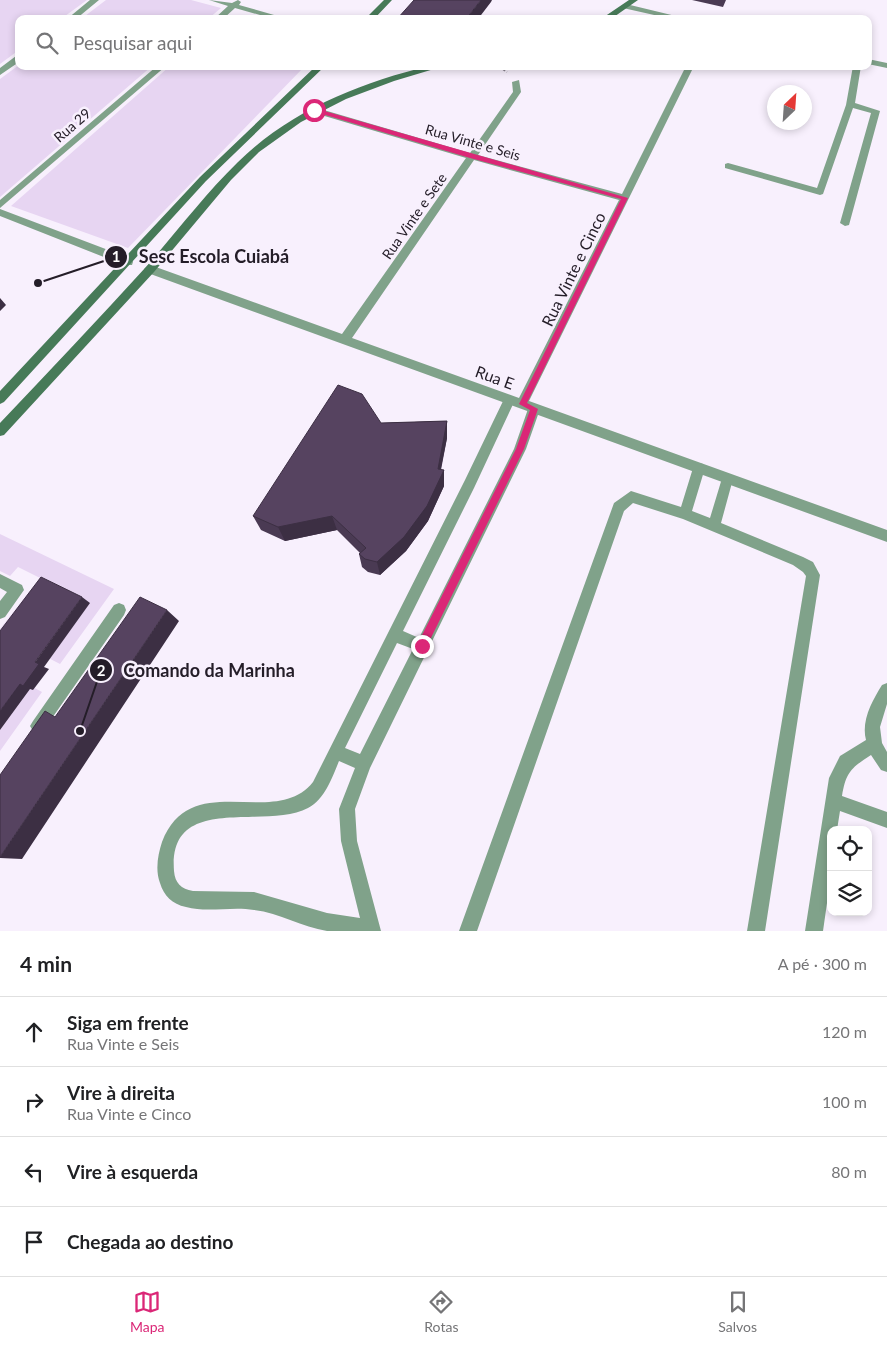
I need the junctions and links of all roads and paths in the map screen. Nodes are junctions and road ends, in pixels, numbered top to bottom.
1 (96, 0) edge
2 (212, 0) edge
3 (388, 0) edge
4 (634, 0) edge
5 (236, 3) edge
6 (626, 6) junction
7 (76, 15) edge
8 (222, 15) edge
9 (272, 15) edge
10 (373, 15) edge
11 (611, 15) edge
12 (666, 15) edge
13 (15, 61) edge
14 (872, 62) edge
15 (887, 66) edge
16 (157, 70) edge
17 (317, 70) edge
18 (426, 70) edge
19 (688, 70) edge
20 (856, 70) edge
21 (0, 72) edge
22 (516, 82) dead end
23 (850, 105) junction
24 (314, 110) junction
25 (473, 157) junction
26 (728, 166) dead end
27 (625, 198) junction
28 (0, 205) edge
29 (0, 212) edge
30 (845, 223) dead end
31 (128, 262) junction
32 (149, 269) junction
33 (344, 340) junction
34 (0, 399) edge
35 (508, 400) junction
36 (528, 407) junction
37 (0, 431) edge
38 (698, 468) junction
39 (727, 479) junction
40 (685, 514) junction
41 (714, 526) junction
42 (887, 536) edge
43 (0, 582) edge
44 (119, 610) dead end
45 (0, 612) edge
46 (396, 635) junction
47 (422, 646) junction
48 (887, 690) edge
49 (28, 741) edge
50 (874, 744) junction
51 (335, 751) junction
52 (364, 764) junction
53 (887, 764) edge
54 (834, 801) junction
55 (887, 820) edge
56 (372, 929) edge
57 (468, 931) edge
58 (756, 931) edge
59 (814, 931) edge

1 - 7 street
2 - 5 street
3 - 10 main road
4 - 6 main road
5 - 8 street
5 - 9 street
6 - 11 main road
6 - 12 street
13 - 21 street
14 - 15 street
16 - 28 street, Rua 29
17 - 31 main road
18 - 24 main road
19 - 27 street, Rua Vinte e Cinco
20 - 23 street
22 - 25 street, Rua Vinte e Sete
23 - 26 street
23 - 30 street
24 - 25 street, Rua Vinte e Seis
24 - 32 main road
25 - 27 street, Rua Vinte e Seis
25 - 33 street, Rua Vinte e Sete
27 - 36 street, Rua Vinte e Cinco
29 - 31 street
31 - 34 main road
32 - 33 street, Rua E
32 - 37 main road
33 - 35 street, Rua E
35 - 36 street, Rua E
35 - 46 street
36 - 38 street, Rua E
36 - 47 street, Rua Vinte e Cinco
38 - 39 street, Rua E
38 - 40 street
39 - 41 street
39 - 42 street, Rua E
40 - 41 street
40 - 57 street
41 - 58 street
43 - 45 street
44 - 49 street
46 - 47 street
46 - 51 street
47 - 52 street, Rua Vinte e Cinco
48 - 50 street
50 - 53 street
50 - 54 street
51 - 52 street
51 - 56 street
52 - 56 street, Rua Vinte e Cinco
54 - 55 street
54 - 59 street

